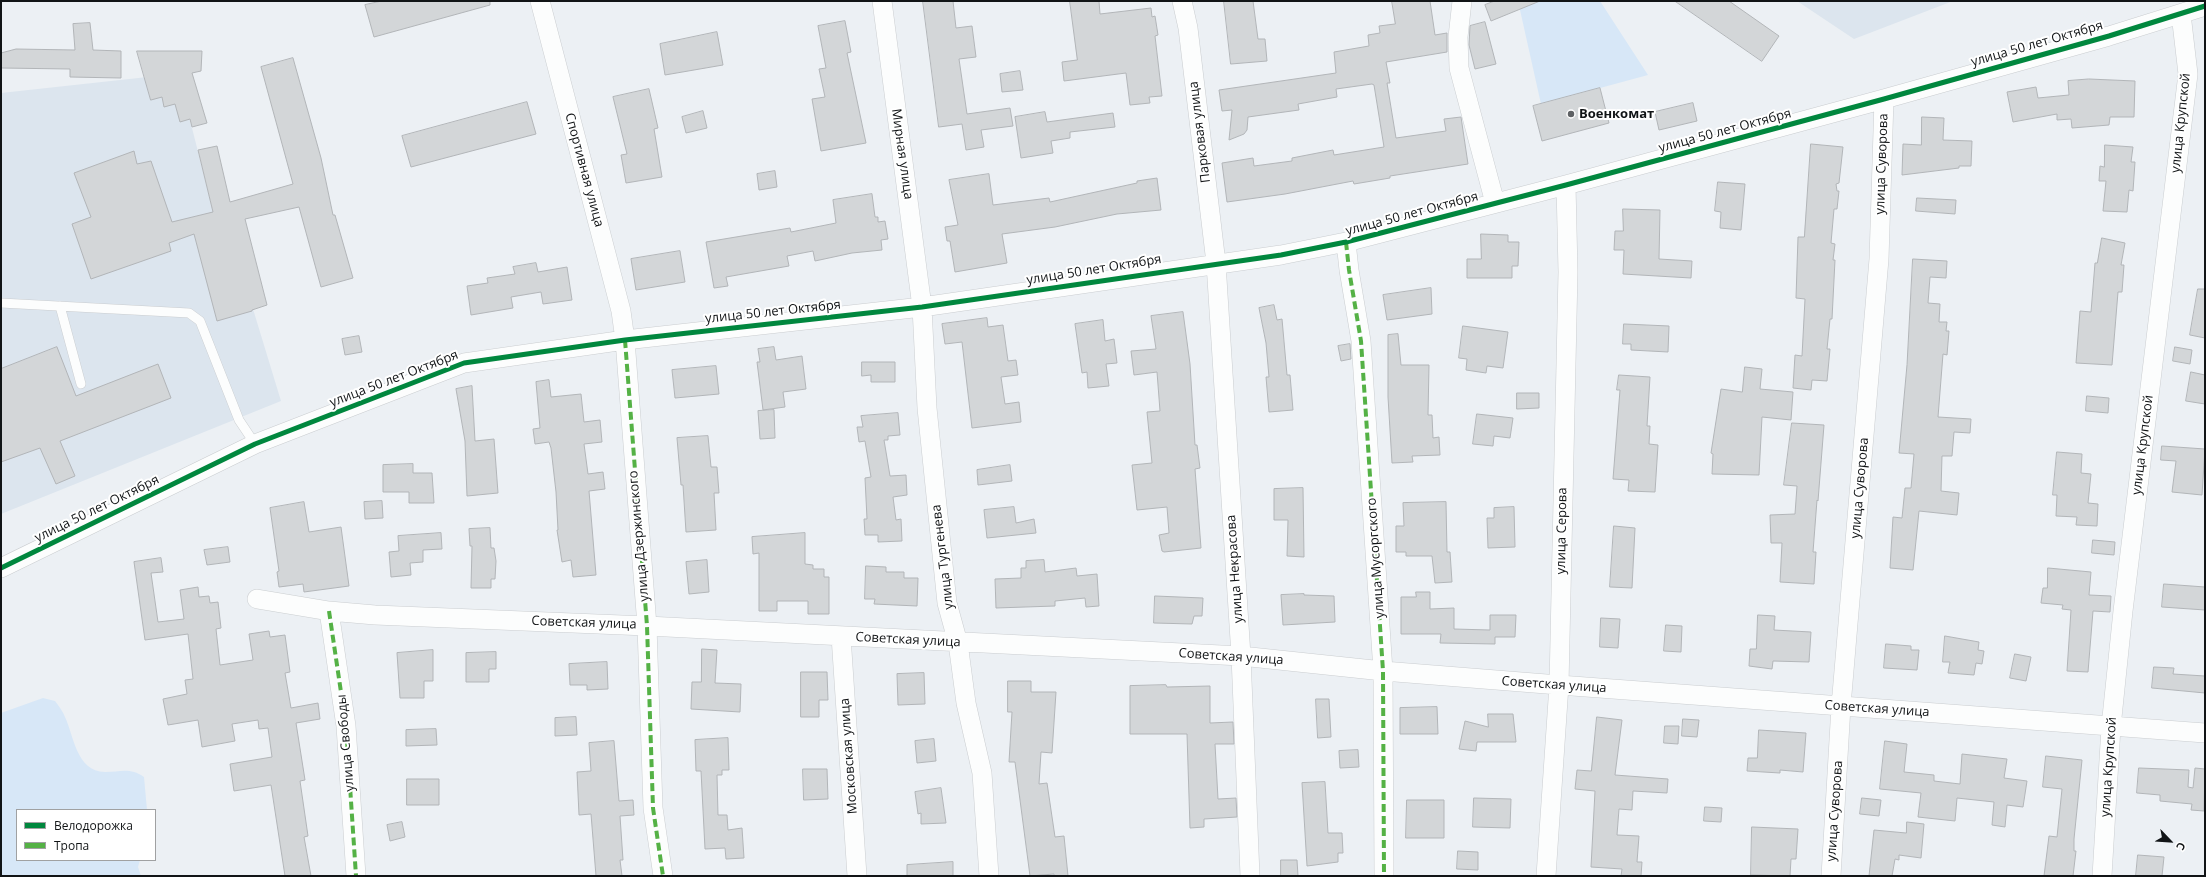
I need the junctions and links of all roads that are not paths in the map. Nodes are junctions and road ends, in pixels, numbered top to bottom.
1 (540, 1) edge
2 (882, 1) edge
3 (1182, 1) edge
4 (1462, 1) edge
5 (2205, 6) edge
6 (2181, 14) junction
7 (1884, 99) junction
8 (1566, 186) junction
9 (1495, 203) junction
10 (1346, 242) junction
11 (1216, 263) junction
12 (1, 303) edge
13 (60, 306) junction
14 (922, 307) junction
15 (625, 340) junction
16 (81, 384) dead end
17 (255, 444) junction
18 (1, 568) edge
19 (257, 599) dead end
20 (329, 611) junction
21 (646, 626) junction
22 (841, 636) junction
23 (958, 643) junction
24 (1241, 656) junction
25 (1383, 671) junction
26 (1559, 685) junction
27 (1841, 706) junction
28 (2111, 727) junction
29 (2205, 733) edge
30 (356, 876) edge
31 (663, 876) edge
32 (857, 876) edge
33 (989, 876) edge
34 (1250, 876) edge
35 (1384, 876) edge
36 (1546, 876) edge
37 (1831, 876) edge
38 (2102, 876) edge

1 - 15 street, Спортивная улица
2 - 14 street, Мирная улица
3 - 11 street, Парковая улица
4 - 9 street
5 - 6 street, улица 50 лет Октября
6 - 7 street, улица 50 лет Октября
6 - 28 street, улица Крупской
7 - 8 street, улица 50 лет Октября
7 - 27 street, улица Суворова
8 - 9 street, улица 50 лет Октября
8 - 26 street, улица Серова
9 - 10 street, улица 50 лет Октября
10 - 11 street, улица 50 лет Октября
10 - 25 street, улица Мусоргского
11 - 14 street, улица 50 лет Октября
11 - 24 street, улица Некрасова
12 - 13 lane
13 - 16 lane
13 - 17 lane
14 - 15 street, улица 50 лет Октября
14 - 23 street, улица Тургенева
15 - 17 street, улица 50 лет Октября
15 - 21 street, улица Дзержинского
17 - 18 street, улица 50 лет Октября
19 - 20 street, Советская улица
20 - 21 street, Советская улица
20 - 30 street, улица Свободы
21 - 22 street, Советская улица
21 - 31 street, улица Дзержинского
22 - 23 street, Советская улица
22 - 32 street, Московская улица
23 - 24 street, Советская улица
23 - 33 street, улица Тургенева
24 - 25 street, Советская улица
24 - 34 street, улица Некрасова
25 - 26 street, Советская улица
25 - 35 street, улица Мусоргского
26 - 27 street, Советская улица
26 - 36 street, улица Серова
27 - 28 street, Советская улица
27 - 37 street, улица Суворова
28 - 29 street, Советская улица
28 - 38 street, улица Крупской

